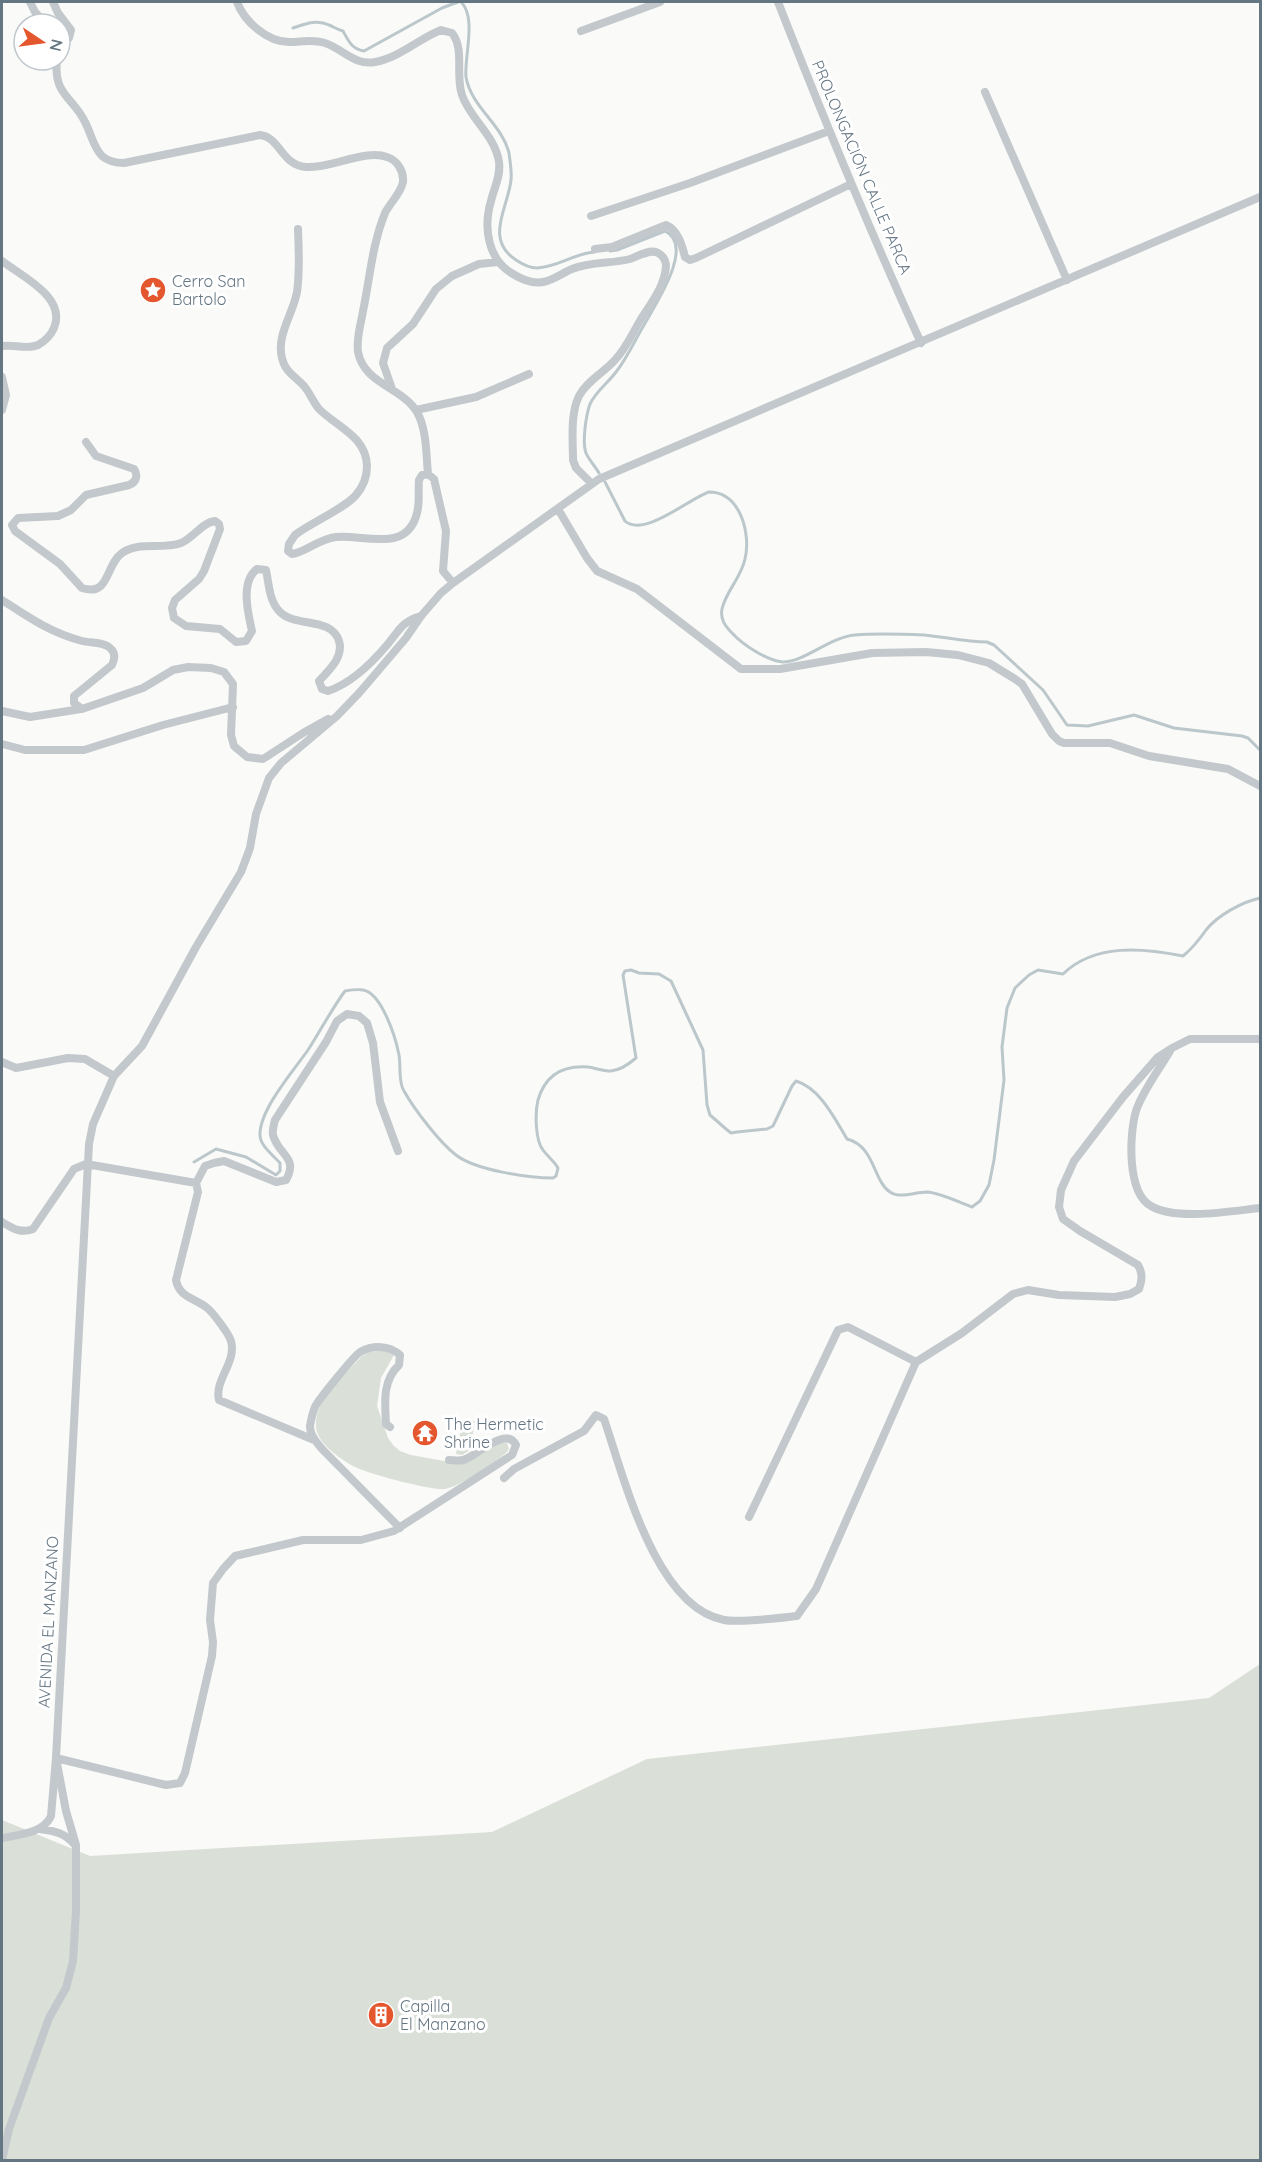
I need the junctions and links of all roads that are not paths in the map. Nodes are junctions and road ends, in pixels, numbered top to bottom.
1 (237, 2) edge
2 (660, 2) edge
3 (778, 2) edge
4 (581, 31) dead end
5 (57, 72) edge
6 (985, 93) dead end
7 (829, 131) junction
8 (851, 184) junction
9 (1260, 197) edge
10 (591, 216) dead end
11 (298, 229) dead end
12 (595, 249) dead end
13 (2, 261) edge
14 (498, 262) junction
15 (1067, 280) junction
16 (921, 343) junction
17 (2, 346) edge
18 (529, 374) dead end
19 (2, 377) edge
20 (392, 389) junction
21 (2, 406) edge
22 (416, 410) junction
23 (86, 442) dead end
24 (428, 474) junction
25 (592, 484) junction
26 (558, 509) junction
27 (453, 583) junction
28 (2, 600) edge
29 (421, 616) junction
30 (233, 707) junction
31 (82, 709) junction
32 (2, 711) edge
33 (337, 716) junction
34 (2, 744) edge
35 (1260, 786) edge
36 (1260, 1039) edge
37 (1172, 1048) junction
38 (2, 1062) edge
39 (114, 1076) junction
40 (398, 1151) dead end
41 (86, 1164) junction
42 (196, 1183) junction
43 (1260, 1208) edge
44 (2, 1222) edge
45 (916, 1362) junction
46 (390, 1428) dead end
47 (314, 1440) junction
48 (448, 1460) dead end
49 (504, 1478) dead end
50 (749, 1517) dead end
51 (399, 1528) junction
52 (56, 1758) junction
53 (40, 1829) junction
54 (3, 1839) edge
55 (76, 1845) junction
56 (2, 2160) edge

1 - 14 street
2 - 4 street
3 - 7 street, PROLONGACIÓN CALLE PARCA
5 - 20 street
6 - 15 street
7 - 8 street, PROLONGACIÓN CALLE PARCA
7 - 10 street
8 - 12 street
8 - 16 street, PROLONGACIÓN CALLE PARCA
9 - 15 street
11 - 24 street
13 - 17 street
14 - 20 street
14 - 25 street
15 - 16 street
16 - 25 street
18 - 22 street
19 - 21 street
20 - 22 street
22 - 24 street
23 - 29 street
24 - 27 street
25 - 26 street
26 - 27 street
26 - 35 street
27 - 29 street
28 - 31 street
29 - 33 street
30 - 31 street
30 - 33 street
30 - 34 street
31 - 32 street
33 - 39 street
36 - 37 street
37 - 43 street
37 - 45 street
38 - 39 street
39 - 41 street, AVENIDA EL MANZANO
40 - 42 street
41 - 42 street
41 - 44 street
41 - 52 street, AVENIDA EL MANZANO
42 - 47 street
45 - 49 street
45 - 50 street
46 - 47 street
47 - 51 street
48 - 51 street
51 - 52 street
52 - 53 street
52 - 55 street, AVENIDA EL MANZANO
53 - 54 street
53 - 55 street
55 - 56 street, AVENIDA EL MANZANO

